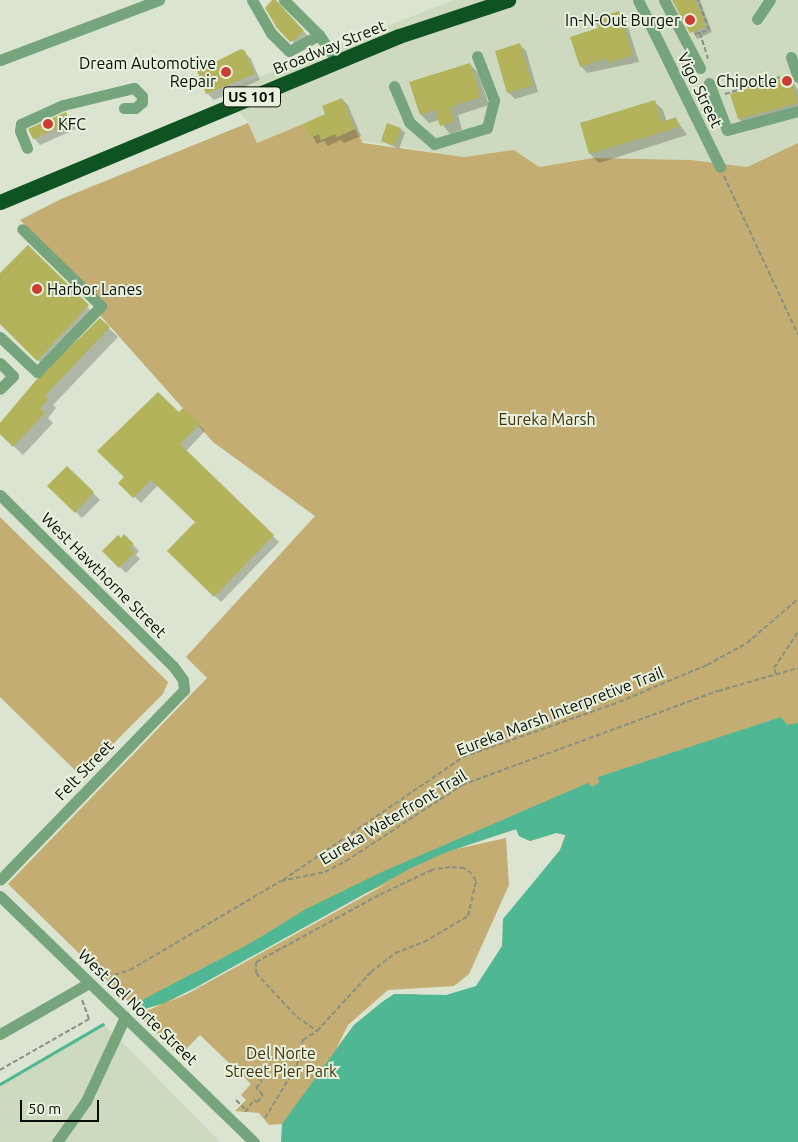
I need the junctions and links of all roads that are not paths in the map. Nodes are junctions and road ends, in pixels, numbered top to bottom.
1 (158, 0) edge
2 (252, 0) edge
3 (284, 0) edge
4 (508, 0) edge
5 (638, 0) edge
6 (664, 0) edge
7 (770, 0) edge
8 (757, 19) dead end
9 (319, 35) junction
10 (476, 56) dead end
11 (791, 57) dead end
12 (0, 60) edge
13 (338, 62) junction
14 (700, 68) dead end
15 (794, 76) edge
16 (709, 83) dead end
17 (394, 86) dead end
18 (124, 108) dead end
19 (798, 111) edge
20 (27, 148) dead end
21 (720, 167) road end
22 (0, 202) edge
23 (22, 229) dead end
24 (0, 337) edge
25 (0, 363) edge
26 (0, 389) edge
27 (0, 495) edge
28 (183, 680) joint
29 (0, 880) edge
30 (0, 896) edge
31 (91, 984) junction
32 (125, 1017) junction
33 (0, 1034) edge
34 (57, 1142) edge
35 (254, 1142) edge

1 - 12 street
2 - 9 street
3 - 9 street
4 - 13 highway, Broadway Street / US 101
5 - 21 street, Vigo Street
6 - 14 street
7 - 8 street
9 - 13 street
10 - 17 street
11 - 15 street
13 - 22 highway, Broadway Street / US 101
16 - 19 street
18 - 20 street
23 - 24 street
25 - 26 street
27 - 28 street, West Hawthorne Street
28 - 29 street, Felt Street
30 - 31 street, West Del Norte Street
31 - 32 street, West Del Norte Street
31 - 33 street
32 - 34 street
32 - 35 street, West Del Norte Street

